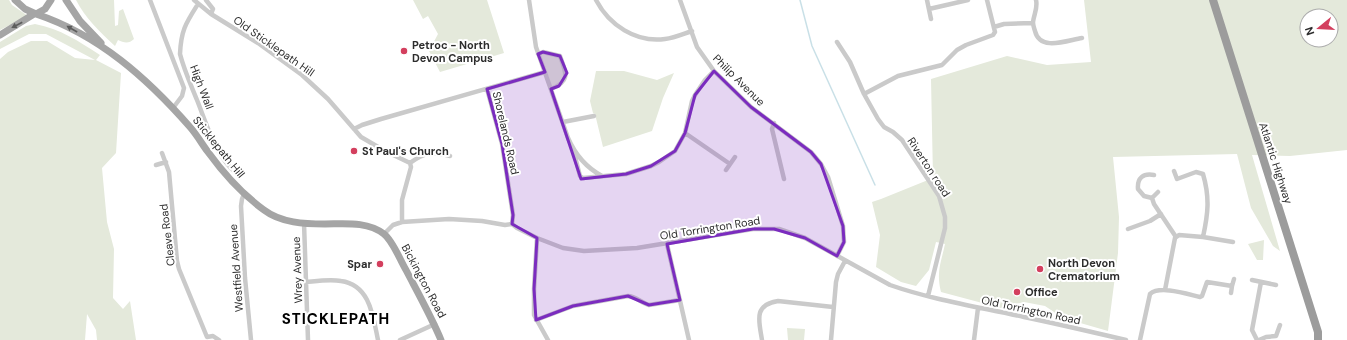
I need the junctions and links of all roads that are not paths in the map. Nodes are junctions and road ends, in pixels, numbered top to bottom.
1 (15, 0) edge
2 (51, 0) edge
3 (66, 0) edge
4 (150, 0) edge
5 (194, 0) edge
6 (206, 0) edge
7 (529, 0) edge
8 (596, 0) edge
9 (680, 0) edge
10 (927, 0) edge
11 (968, 0) edge
12 (987, 0) edge
13 (1036, 0) edge
14 (1214, 0) edge
15 (198, 4) junction
16 (929, 9) junction
17 (35, 14) junction
18 (211, 14) junction
19 (931, 19) dead end
20 (1033, 22) junction
21 (994, 27) junction
22 (692, 31) junction
23 (0, 35) edge
24 (1082, 38) dead end
25 (837, 42) dead end
26 (105, 48) junction
27 (538, 54) junction
28 (714, 71) junction
29 (545, 72) junction
30 (487, 89) junction
31 (551, 89) junction
32 (864, 94) junction
33 (172, 108) junction
34 (594, 116) dead end
35 (563, 122) junction
36 (774, 123) junction
37 (354, 129) junction
38 (685, 134) junction
39 (573, 149) junction
40 (162, 153) dead end
41 (451, 156) dead end
42 (735, 157) dead end
43 (166, 162) junction
44 (410, 163) junction
45 (730, 164) junction
46 (156, 165) dead end
47 (726, 170) dead end
48 (1174, 171) dead end
49 (236, 173) dead end
50 (1154, 175) dead end
51 (602, 176) junction
52 (784, 179) dead end
53 (1177, 179) junction
54 (1179, 185) dead end
55 (1158, 192) dead end
56 (244, 194) junction
57 (1152, 198) junction
58 (1161, 214) junction
59 (402, 222) junction
60 (304, 223) junction
61 (512, 224) junction
62 (1128, 229) dead end
63 (384, 234) junction
64 (1176, 237) junction
65 (1203, 237) junction
66 (537, 238) junction
67 (1233, 242) dead end
68 (667, 244) junction
69 (837, 256) junction
70 (845, 261) junction
71 (1234, 279) dead end
72 (1252, 280) dead end
73 (306, 282) junction
74 (1260, 282) junction
75 (1276, 285) dead end
76 (1232, 286) junction
77 (1165, 290) junction
78 (1231, 293) dead end
79 (928, 296) junction
80 (680, 300) junction
81 (834, 307) junction
82 (978, 308) junction
83 (536, 320) junction
84 (435, 324) junction
85 (1280, 325) dead end
86 (1318, 336) edge
87 (208, 338) edge
88 (219, 340) edge
89 (251, 340) edge
90 (308, 340) edge
91 (378, 340) edge
92 (400, 340) edge
93 (441, 340) edge
94 (548, 340) edge
95 (689, 340) edge
96 (762, 340) edge
97 (831, 340) edge
98 (974, 340) edge
99 (1126, 340) edge
100 (1140, 340) edge
101 (1258, 340) edge
102 (1323, 340) edge

1 - 17 main road
2 - 17 main road
3 - 26 main road
4 - 33 street
5 - 15 street, Old Sticklepath Hill
6 - 18 street
7 - 27 street
8 - 22 street
9 - 22 street, Philip Avenue
10 - 16 street
11 - 16 street
12 - 21 street
13 - 20 street
14 - 86 highway, Atlantic Highway
15 - 18 street, Old Sticklepath Hill
15 - 49 street, High Wall
16 - 19 street
17 -> 23 main road
26 -> 17 main road
18 - 37 street, Old Sticklepath Hill
20 - 21 street
20 - 24 street
21 - 32 street
22 - 28 street, Philip Avenue
25 - 32 street, Riverton road
26 - 33 main road, Sticklepath Hill
27 - 29 street
27 - 31 street
28 - 36 street, Philip Avenue
28 - 38 street
29 - 30 street
29 - 31 street
30 - 37 street, Shorelands Road
30 - 61 street, Shorelands Road
31 - 35 street
32 - 79 street, Riverton road
33 - 56 main road, Sticklepath Hill
34 - 35 street
35 - 39 street
36 - 52 street
36 - 69 street, Philip Avenue
37 - 44 street, Old Sticklepath Hill
38 - 45 street
38 - 51 street
39 - 51 street
39 - 51 street
40 - 43 street, Cleave Road
41 - 44 street
42 - 45 street
43 - 46 street
43 - 87 street, Cleave Road
44 - 59 street
45 - 47 street
48 - 53 street
50 - 57 street
53 - 54 street
53 - 65 street
55 - 57 street
56 - 60 main road, Sticklepath Hill
56 - 89 street, Westfield Avenue
57 - 58 street
58 - 62 street
58 - 64 street
59 - 61 street, Old Torrington Road
59 - 63 street
60 - 63 main road, Sticklepath Hill
60 - 73 street, Wrey Avenue
61 - 66 street, Old Torrington Road
63 - 84 main road, Bickington Road
64 - 65 street
64 - 77 street
65 - 67 street
66 - 68 street, Old Torrington Road
66 - 83 street
68 - 69 street, Old Torrington Road
68 - 80 street
69 - 70 street, Old Torrington Road
70 - 79 street, Old Torrington Road
70 - 81 street
71 - 76 street
72 - 74 street
73 - 90 street, Wrey Avenue
73 - 91 street
74 - 75 street
74 - 101 street
76 - 77 street
76 - 78 street
77 - 100 street
79 - 82 street, Old Torrington Road
80 - 83 street
80 - 95 street
81 - 96 street
81 - 97 street
82 - 98 street
82 - 99 street, Old Torrington Road
83 - 94 street
84 - 92 street
84 - 93 main road, Bickington Road
85 - 101 street
86 - 102 highway, Atlantic Highway
87 - 88 street, Cleave Road

